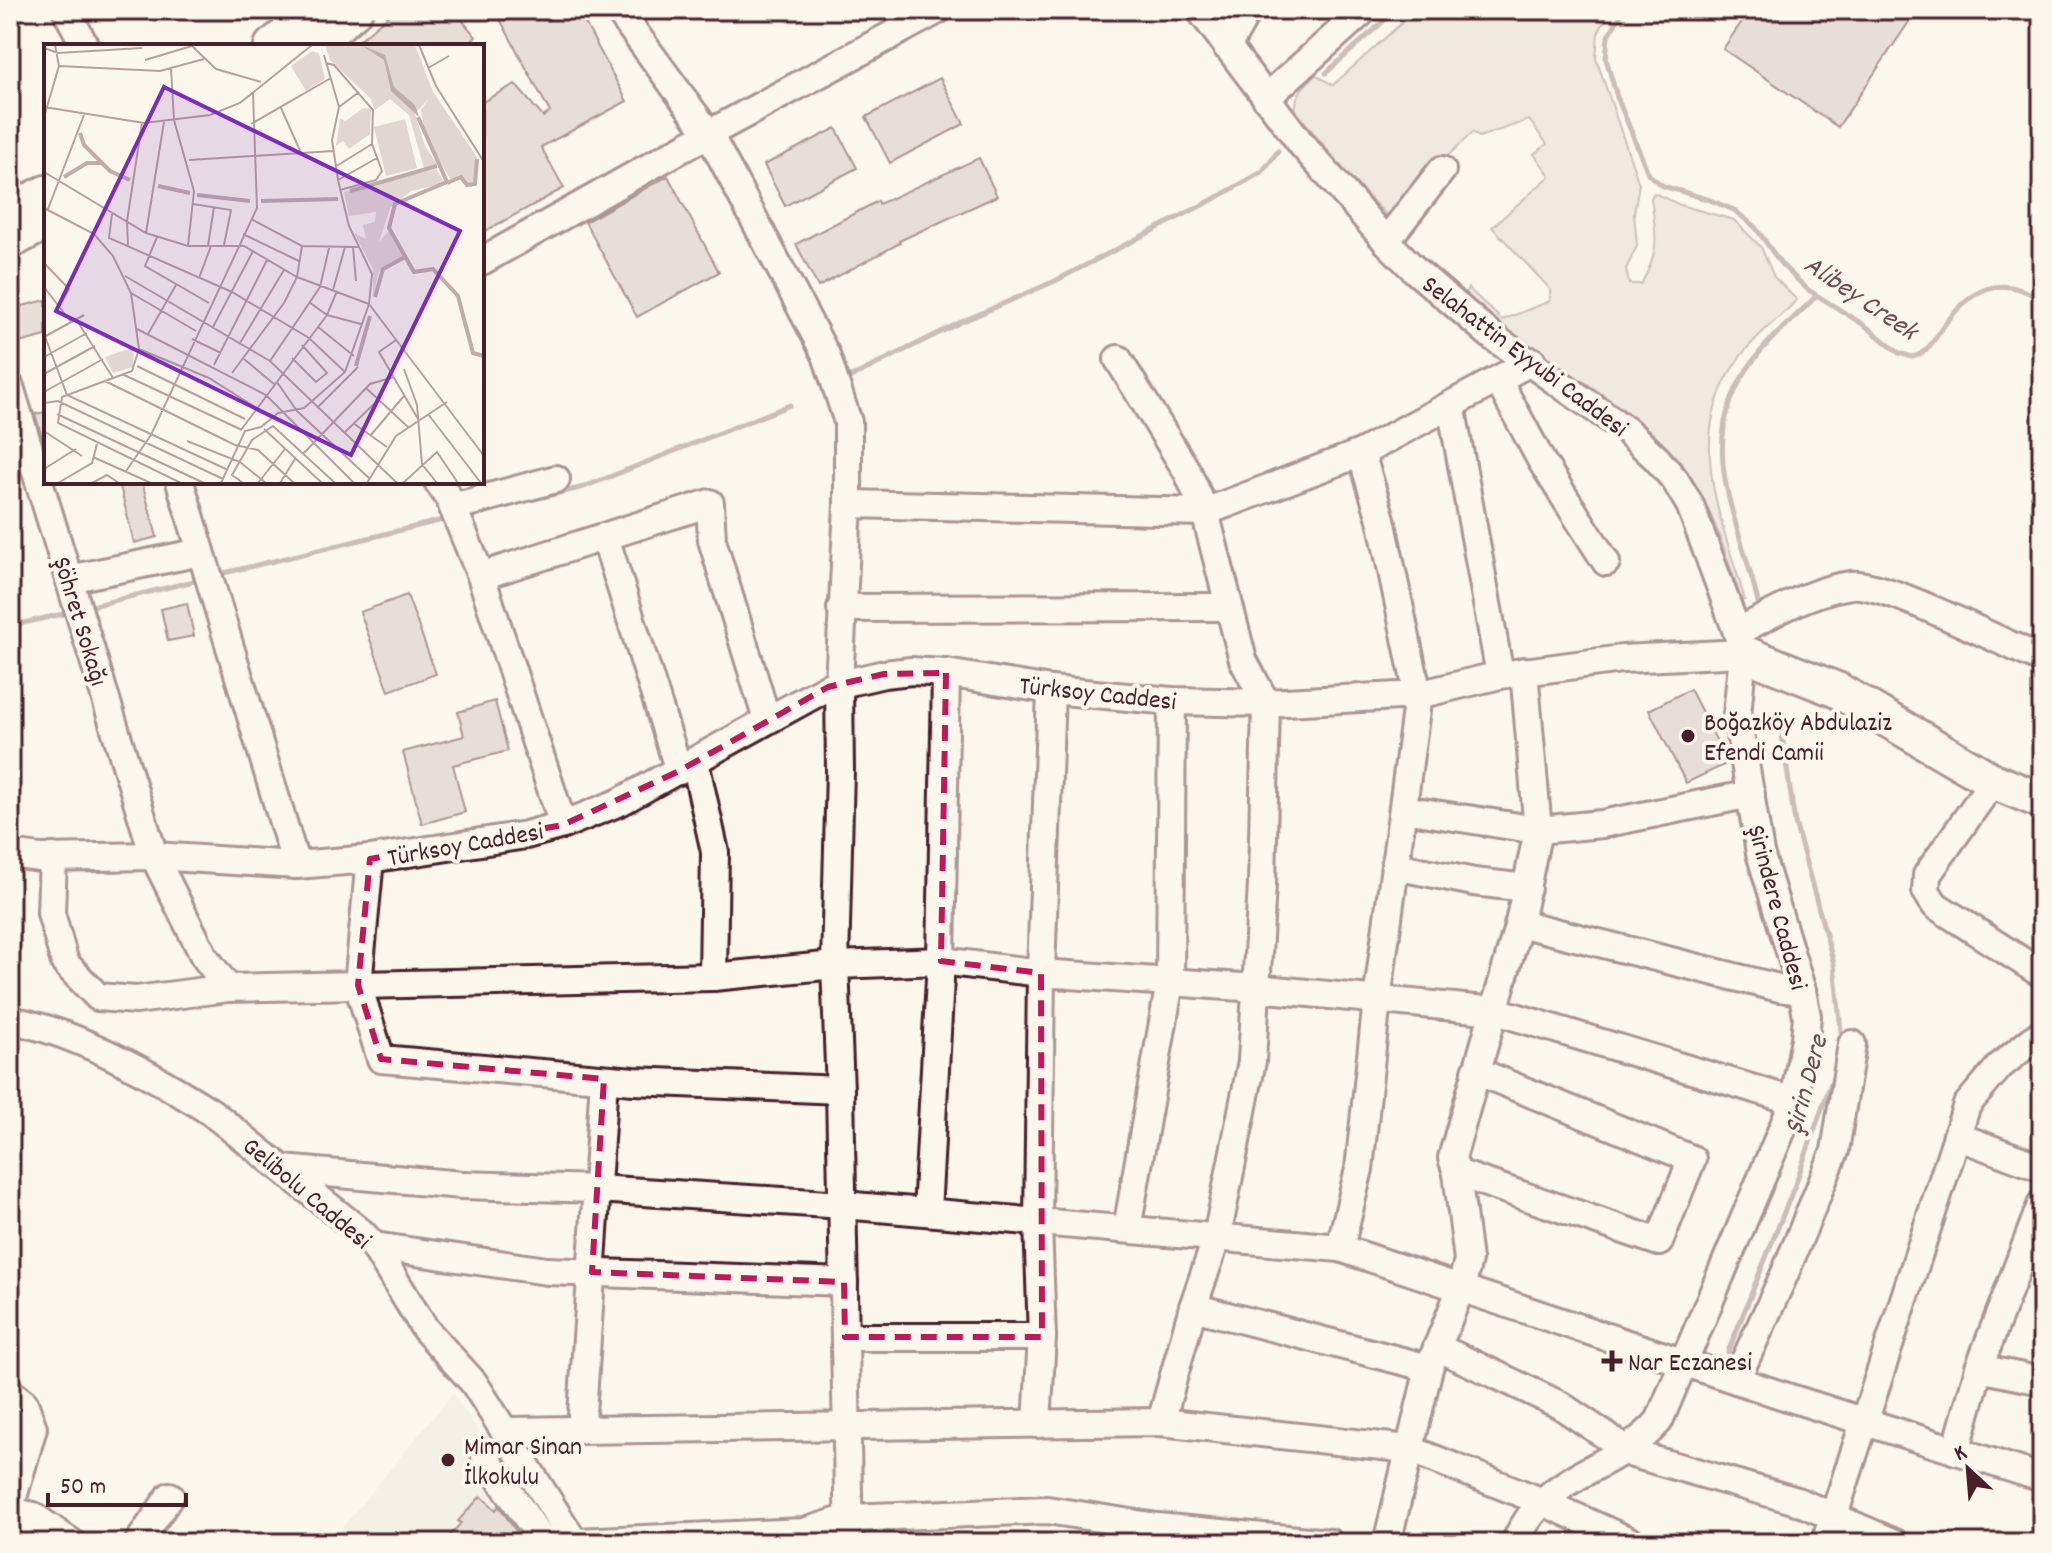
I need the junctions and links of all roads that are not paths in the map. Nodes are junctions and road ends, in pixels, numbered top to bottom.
1 (66, 10) edge
2 (318, 10) edge
3 (355, 10) edge
4 (618, 10) edge
5 (938, 10) edge
6 (1200, 10) edge
7 (1248, 10) edge
8 (1364, 10) edge
9 (84, 44) edge
10 (275, 44) edge
11 (314, 44) edge
12 (1227, 47) junction
13 (1266, 98) junction
14 (709, 134) junction
15 (1442, 170) dead end
16 (44, 194) edge
17 (10, 211) edge
18 (44, 223) edge
19 (10, 241) edge
20 (1386, 241) junction
21 (484, 260) edge
22 (1118, 359) dead end
23 (1532, 361) junction
24 (1498, 380) junction
25 (10, 387) edge
26 (1451, 405) junction
27 (1361, 453) junction
28 (556, 479) dead end
29 (181, 484) edge
30 (439, 484) edge
31 (848, 504) junction
32 (453, 507) junction
33 (1205, 512) junction
34 (605, 537) junction
35 (201, 552) junction
36 (1606, 562) dead end
37 (481, 576) junction
38 (69, 579) junction
39 (1228, 607) junction
40 (841, 608) junction
41 (1740, 643) junction
42 (2042, 659) edge
43 (946, 673) junction
44 (1512, 673) junction
45 (839, 684) junction
46 (1051, 690) junction
47 (1418, 695) junction
48 (1172, 701) junction
49 (1266, 703) junction
50 (767, 720) junction
51 (687, 766) junction
52 (1993, 781) junction
53 (1751, 794) junction
54 (2042, 801) edge
55 (1403, 809) junction
56 (563, 825) junction
57 (1538, 830) junction
58 (10, 854) edge
59 (154, 856) junction
60 (53, 857) junction
61 (370, 859) junction
62 (296, 865) junction
63 (1395, 866) junction
64 (1527, 888) junction
65 (1519, 923) junction
66 (941, 961) junction
67 (835, 965) junction
68 (1041, 973) junction
69 (2042, 974) edge
70 (713, 977) junction
71 (1170, 982) junction
72 (358, 985) junction
73 (228, 988) junction
74 (1256, 988) junction
75 (1802, 991) junction
76 (1377, 1000) junction
77 (1496, 1011) junction
78 (10, 1020) edge
79 (2042, 1032) edge
80 (1852, 1044) dead end
81 (1476, 1071) junction
82 (604, 1079) junction
83 (840, 1090) junction
84 (1794, 1101) junction
85 (1957, 1136) junction
86 (2042, 1168) edge
87 (283, 1169) junction
88 (1457, 1173) junction
89 (597, 1189) junction
90 (2042, 1203) edge
91 (843, 1205) junction
92 (927, 1212) junction
93 (1038, 1222) junction
94 (1127, 1229) junction
95 (1217, 1237) junction
96 (374, 1246) junction
97 (1340, 1248) junction
98 (592, 1272) junction
99 (844, 1282) junction
100 (1461, 1288) junction
101 (1193, 1307) junction
102 (845, 1337) junction
103 (1042, 1337) junction
104 (1433, 1358) junction
105 (1684, 1362) junction
106 (1979, 1368) junction
107 (1736, 1380) junction
108 (2042, 1381) edge
109 (10, 1392) edge
110 (1863, 1421) junction
111 (1161, 1422) junction
112 (1037, 1424) junction
113 (847, 1427) junction
114 (581, 1430) junction
115 (506, 1431) junction
116 (1624, 1448) junction
117 (1409, 1449) junction
118 (1956, 1451) junction
119 (485, 1457) dead end
120 (2042, 1478) edge
121 (170, 1496) dead end
122 (1543, 1502) junction
123 (18, 1512) edge
124 (1833, 1517) junction
125 (849, 1530) edge
126 (140, 1542) edge
127 (575, 1542) edge
128 (13, 1543) edge
129 (72, 1543) edge
130 (1330, 1543) edge
131 (1387, 1543) edge
132 (1515, 1543) edge
133 (1634, 1543) edge
134 (1825, 1543) edge
135 (1895, 1543) edge

1 - 9 street
2 - 10 main road
3 - 11 main road
4 - 14 street
5 - 14 street
6 - 12 street, Selahattin Eyyubi Caddesi
7 - 12 street
8 - 13 street
12 - 13 street, Selahattin Eyyubi Caddesi
13 - 20 street, Selahattin Eyyubi Caddesi
14 - 21 street
14 - 31 street
15 - 20 street
16 - 17 main road
18 - 19 main road
20 - 23 street, Selahattin Eyyubi Caddesi
22 - 33 street
23 - 24 street
23 - 41 street, Selahattin Eyyubi Caddesi
24 - 26 street
24 - 36 street
25 - 38 street, Şöhret Sokağı
26 - 27 street
26 - 44 street
27 - 33 street
27 - 47 street
28 - 32 street
29 - 35 street
30 - 32 street
31 - 33 street
31 - 40 street
32 - 37 street
33 - 39 street
34 - 37 street
34 - 50 street
34 - 51 street
35 - 38 street
35 - 62 street
37 - 56 street
38 - 59 street, Şöhret Sokağı
39 - 40 street
39 - 49 street
40 - 45 street
41 - 42 street
41 - 44 street, Türksoy Caddesi
41 - 52 main road, Türksoy Caddesi
41 - 53 street, Şirindere Caddesi
43 - 45 street, Türksoy Caddesi
43 - 46 street, Türksoy Caddesi
43 - 66 street
44 - 47 street, Türksoy Caddesi
44 - 57 street
45 - 50 street, Türksoy Caddesi
45 - 67 street
46 - 48 street, Türksoy Caddesi
46 - 68 street
47 - 49 street, Türksoy Caddesi
47 - 55 street
48 - 49 street, Türksoy Caddesi
48 - 71 street
49 - 74 street
50 - 51 street, Türksoy Caddesi
51 - 56 street, Türksoy Caddesi
51 - 70 street
52 - 54 main road, Türksoy Caddesi
52 - 69 street
53 - 57 street
53 - 75 street, Şirindere Caddesi
55 - 57 street
55 - 63 street
56 - 61 street, Türksoy Caddesi
57 - 64 street
58 - 60 street, Türksoy Caddesi
59 - 60 street, Türksoy Caddesi
59 - 62 street, Türksoy Caddesi
59 - 73 street, Şöhret Sokağı
60 - 73 street
61 - 62 street, Türksoy Caddesi
61 - 72 street
63 - 64 street
63 - 76 street
64 - 65 street
65 - 75 street
65 - 77 street
66 - 67 street
66 - 68 street
66 - 92 street
67 - 70 street
67 - 83 street
68 - 71 street
68 - 93 street
70 - 72 street
71 - 74 street
71 - 94 street
72 - 73 street
72 - 82 street
74 - 76 street
74 - 95 street
75 - 84 street, Şirindere Caddesi
76 - 77 street
76 - 97 street
77 - 81 street
77 - 84 street
78 - 87 street, Gelibolu Caddesi
79 - 85 street
80 - 107 street
81 - 88 street
81 - 88 street
82 - 83 street
82 - 89 street
83 - 91 street
84 - 105 street, Şirindere Caddesi
85 - 86 street
85 - 110 street
87 - 89 street
87 - 96 street, Gelibolu Caddesi
88 - 100 street
89 - 91 street
89 - 98 street
90 - 106 street
91 - 92 street
91 - 99 street
92 - 93 street
93 - 94 street
93 - 103 street
94 - 95 street
95 - 97 street
95 - 101 street
96 - 98 street
96 - 115 street, Gelibolu Caddesi
97 - 100 street
98 - 99 street
98 - 114 street
99 - 102 street
100 - 104 street
100 - 105 street
101 - 104 street
101 - 111 street
102 - 103 street
102 - 113 street
103 - 112 street
104 - 116 street
104 - 117 street
105 - 107 street
105 - 116 street, Şirindere Caddesi
106 - 108 street
106 - 118 street
107 - 110 street
109 - 123 street
110 - 118 street
110 - 124 street
111 - 112 street
111 - 117 street
112 - 113 street
113 - 114 street
113 - 125 street
114 - 115 street
115 - 127 street, Gelibolu Caddesi
116 - 122 street, Şirindere Caddesi
116 - 124 street
117 - 122 street
117 - 131 street
118 - 120 street
119 - 127 street
121 - 126 street
122 - 132 street, Şirindere Caddesi
122 - 133 street
123 - 128 street
123 - 129 street
124 - 134 street
124 - 135 street
125 - 127 street
125 - 130 street

